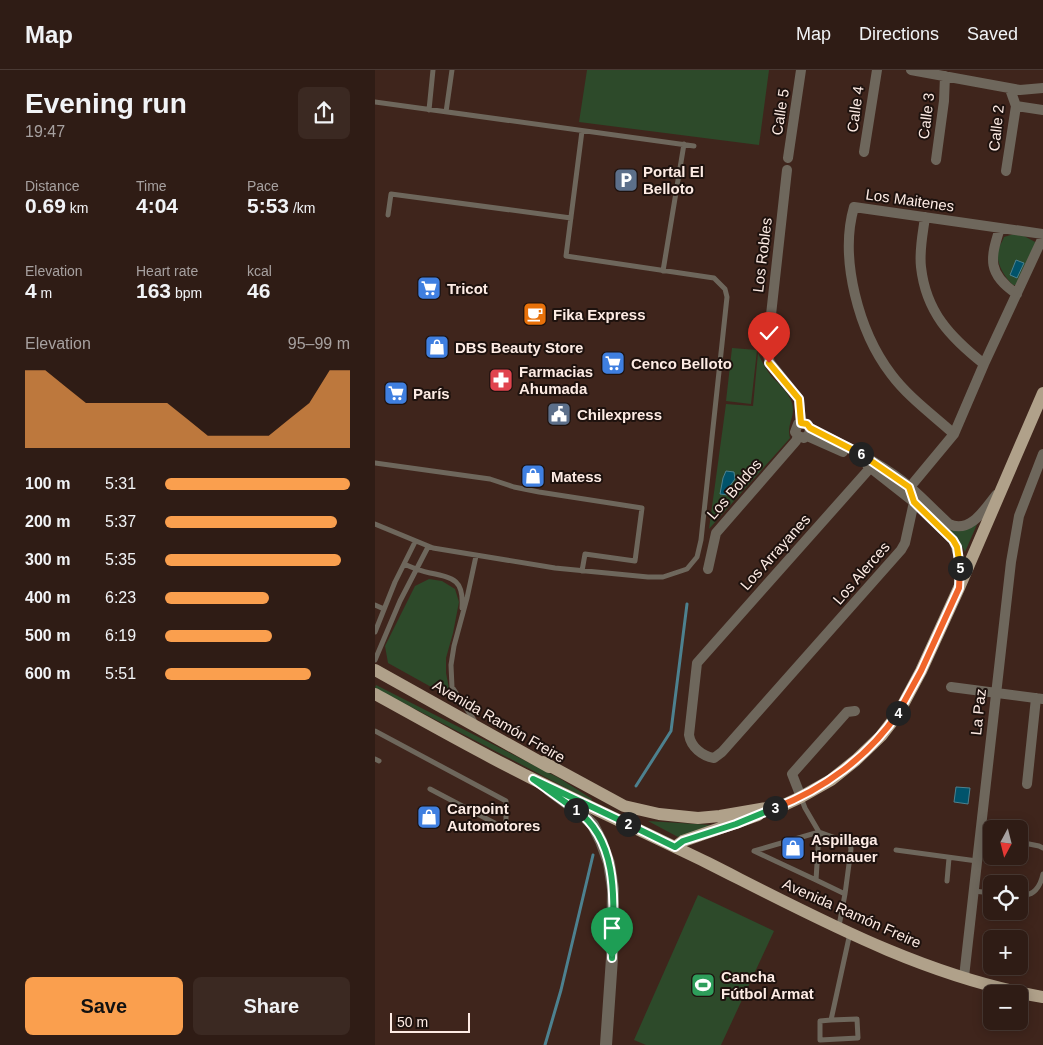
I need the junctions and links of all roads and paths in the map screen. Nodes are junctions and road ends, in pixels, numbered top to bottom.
1 (433, 70) edge
2 (452, 70) edge
3 (801, 70) edge
4 (877, 70) edge
5 (911, 70) edge
6 (933, 72) edge
7 (945, 76) junction
8 (1043, 88) edge
9 (1011, 89) junction
10 (375, 102) edge
11 (1016, 106) junction
12 (429, 110) junction
13 (1043, 110) edge
14 (447, 112) junction
15 (582, 131) junction
16 (684, 144) junction
17 (694, 146) dead end
18 (865, 152) dead end
19 (788, 158) dead end
20 (936, 160) dead end
21 (787, 170) dead end
22 (1006, 171) dead end
23 (388, 215) dead end
24 (925, 217) junction
25 (571, 218) junction
26 (1000, 228) junction
27 (1043, 236) edge
28 (663, 271) junction
29 (1017, 294) junction
30 (984, 364) junction
31 (1043, 393) edge
32 (805, 434) junction
33 (954, 434) junction
34 (1043, 454) edge
35 (375, 463) edge
36 (875, 466) junction
37 (1003, 486) junction
38 (909, 487) junction
39 (914, 502) junction
40 (375, 524) edge
41 (946, 527) junction
42 (415, 542) junction
43 (428, 546) junction
44 (476, 556) junction
45 (404, 564) junction
46 (709, 569) dead end
47 (417, 570) junction
48 (582, 571) junction
49 (959, 588) junction
50 (375, 605) edge
51 (384, 609) junction
52 (381, 620) junction
53 (375, 624) edge
54 (461, 624) junction
55 (375, 632) edge
56 (375, 660) edge
57 (375, 670) edge
58 (951, 687) dead end
59 (995, 694) junction
60 (379, 698) edge
61 (1040, 699) edge
62 (855, 711) dead end
63 (479, 726) junction
64 (375, 731) edge
65 (708, 757) joint
66 (543, 762) junction
67 (533, 779) junction
68 (1027, 784) dead end
69 (431, 789) dead end
70 (801, 797) junction
71 (784, 805) junction
72 (819, 832) junction
73 (655, 837) junction
74 (979, 844) junction
75 (983, 844) edge
76 (1028, 844) edge
77 (675, 847) junction
78 (1043, 848) edge
79 (896, 850) dead end
80 (949, 858) junction
81 (978, 861) junction
82 (1043, 874) edge
83 (816, 880) junction
84 (947, 881) dead end
85 (974, 891) junction
86 (983, 892) edge
87 (845, 894) junction
88 (1028, 895) edge
89 (844, 930) junction
90 (964, 978) junction
91 (1043, 997) edge
92 (831, 1020) junction
93 (606, 1045) edge

1 - 12 lane
2 - 14 lane
3 - 19 street, Calle 5
4 - 18 street, Calle 4
5 - 6 street
6 - 7 street
7 - 9 street
7 - 20 street, Calle 3
8 - 9 street
9 - 11 street, Calle 2
10 - 12 lane
11 - 13 street
11 - 22 street, Calle 2
12 - 14 lane
14 - 15 lane
15 - 16 lane
15 - 25 lane
16 - 17 lane
16 - 28 lane
21 - 32 street, Los Robles
23 - 25 lane
24 - 26 street, Los Maitenes
24 - 30 street
24 - 33 street, Los Maitenes
25 - 28 lane
26 - 27 street, Los Maitenes
26 - 29 street
27 - 29 street
28 - 48 lane
29 - 30 street
30 - 33 street
31 - 37 main road
32 - 36 street, Los Robles
32 - 46 street, Los Boldos
33 - 38 street
34 - 59 street, La Paz
35 - 48 lane
36 - 38 street, Los Robles
36 - 39 street, Los Robles
36 - 65 street, Los Arrayanes
37 - 41 street
37 - 49 main road
38 - 39 street
38 - 41 street, Los Robles
39 - 41 street, Los Robles
39 - 65 street, Los Alerces
40 - 42 lane
41 - 49 street, Los Robles
42 - 43 lane
42 - 45 lane
43 - 44 lane
43 - 47 lane
44 - 48 lane
44 - 54 lane
45 - 47 lane
45 - 51 lane
47 - 54 lane
47 - 56 lane
49 - 70 main road
50 - 51 lane
51 - 52 lane
52 - 53 lane
52 - 55 lane
54 - 63 lane
57 - 63 main road, Avenida Ramón Freire
58 - 59 street
59 - 61 street
59 - 74 street, La Paz
60 - 67 main road, Avenida Ramón Freire
61 - 68 street
62 - 70 street
63 - 66 main road, Avenida Ramón Freire
64 - 69 lane
66 - 71 main road
66 - 73 main road, Avenida Ramón Freire
67 - 73 main road, Avenida Ramón Freire
67 - 93 street
70 - 71 main road
70 - 72 lane
71 - 77 main road
72 - 83 lane
72 - 83 lane
72 - 87 lane
73 - 77 main road, Avenida Ramón Freire
74 - 75 lane
74 - 81 street, La Paz
76 - 78 lane
77 - 89 main road, Avenida Ramón Freire
79 - 80 lane
80 - 81 lane
80 - 84 lane
81 - 85 street, La Paz
82 - 88 lane
83 - 87 lane
85 - 86 lane
85 - 90 street, La Paz
87 - 89 lane
89 - 90 main road, Avenida Ramón Freire
89 - 92 lane
90 - 91 main road, Avenida Ramón Freire
92 - 92 lane

